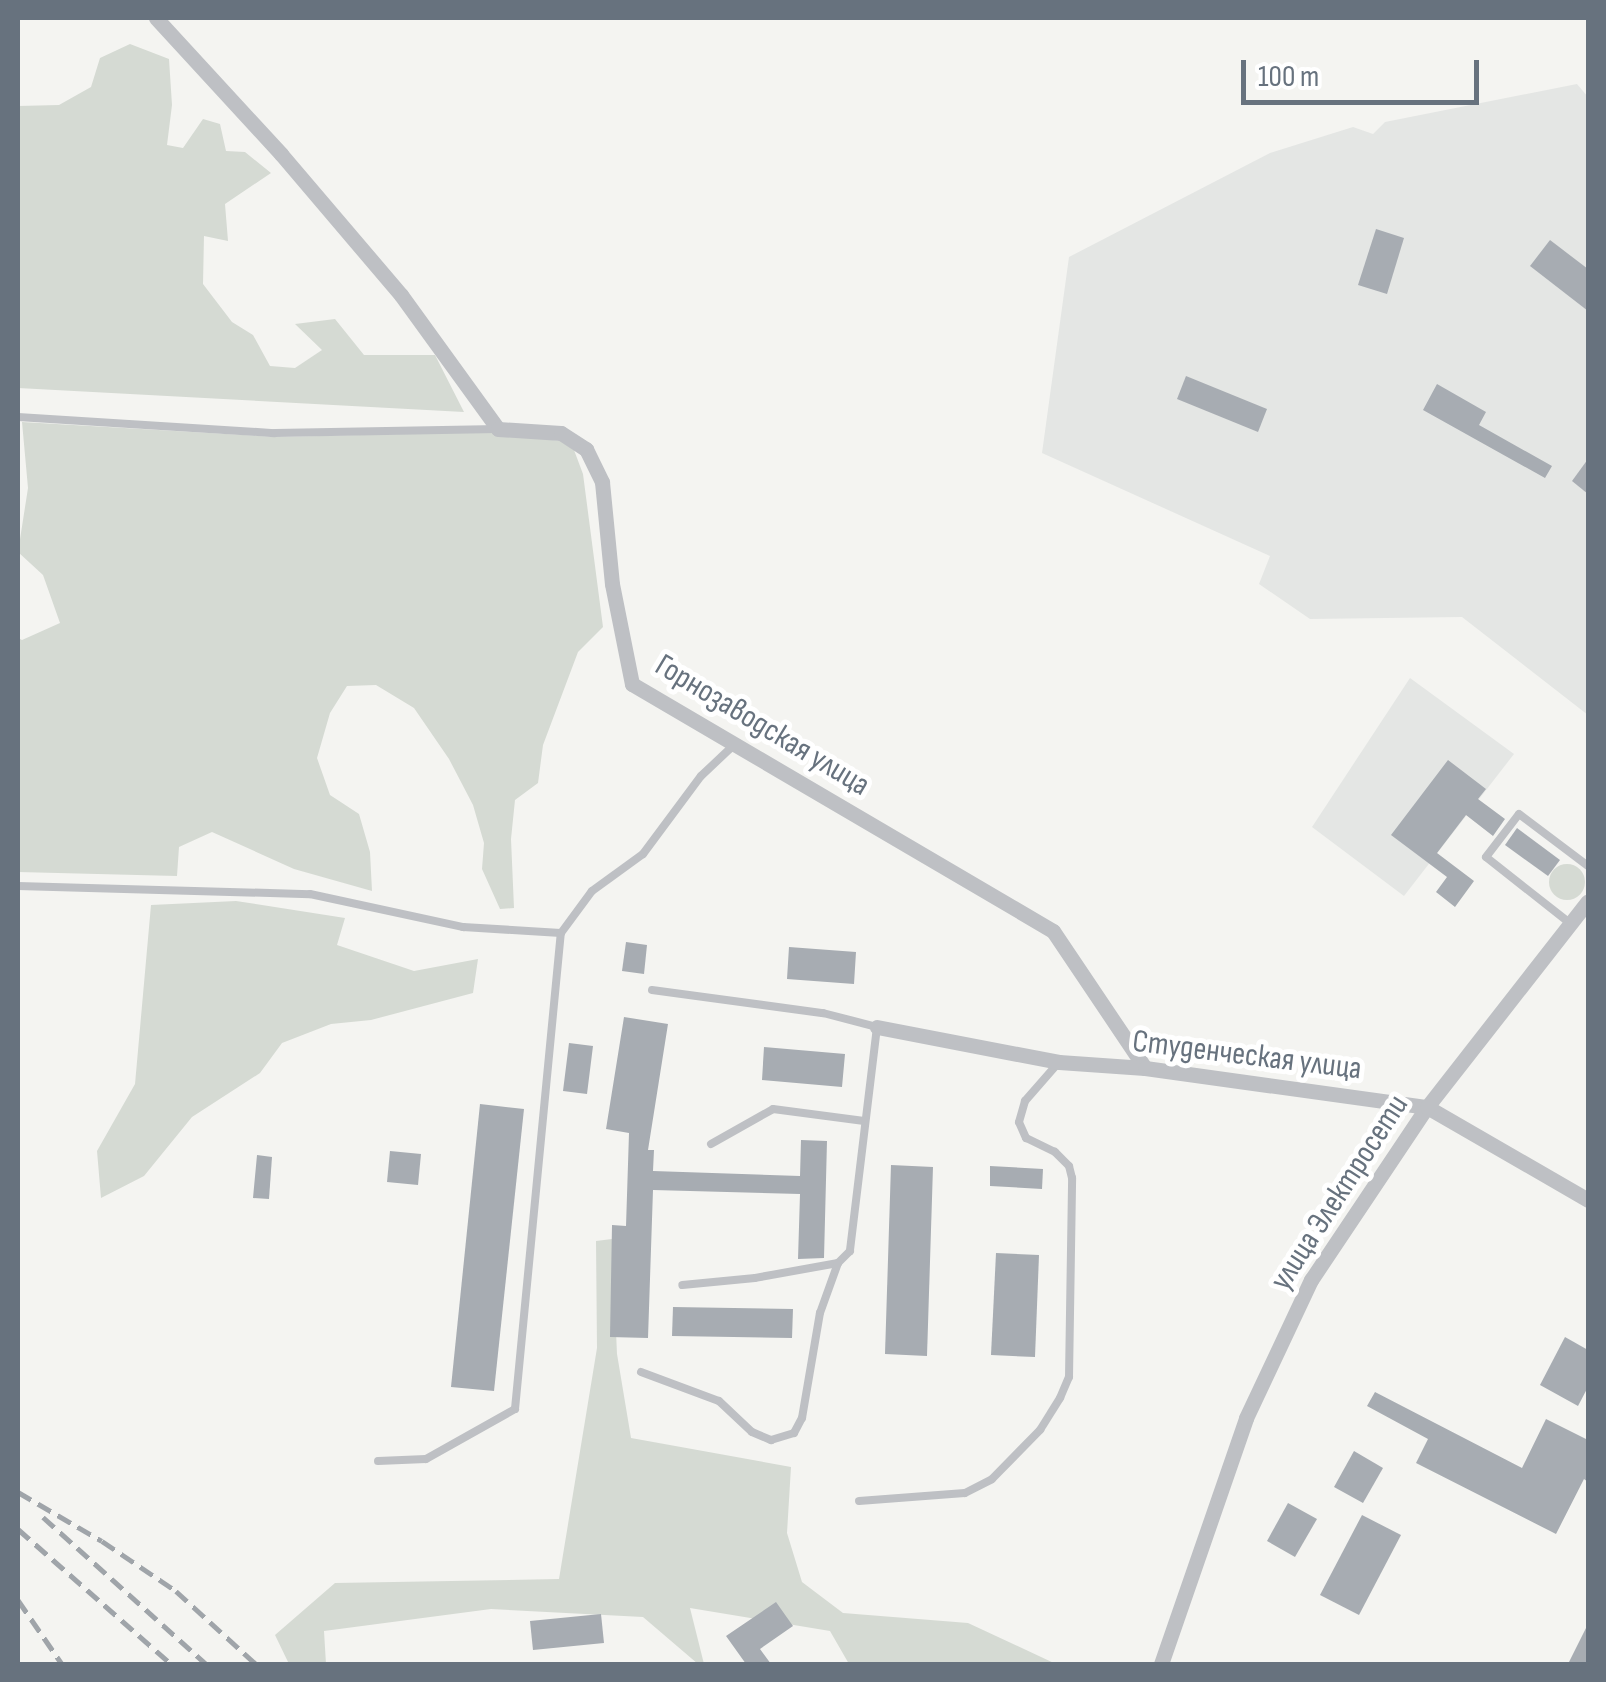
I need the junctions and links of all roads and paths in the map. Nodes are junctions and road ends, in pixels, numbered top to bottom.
1 (156, 18) edge
2 (18, 417) edge
3 (498, 429) junction
4 (735, 744) junction
5 (1588, 866) edge
6 (18, 886) edge
7 (1588, 901) edge
8 (1571, 924) junction
9 (562, 933) junction
10 (652, 990) dead end
11 (877, 1027) junction
12 (1060, 1062) junction
13 (1145, 1068) junction
14 (1427, 1108) junction
15 (864, 1121) junction
16 (711, 1144) dead end
17 (1588, 1200) edge
18 (838, 1264) junction
19 (682, 1284) dead end
20 (641, 1372) dead end
21 (378, 1461) dead end
22 (859, 1501) dead end
23 (1161, 1664) edge

1 - 3 street
2 - 3 lane
3 - 4 street, Горнозаводская улица
4 - 9 lane
4 - 13 street, Горнозаводская улица
5 - 8 lane
6 - 9 lane
7 - 8 street, улица Электросети
8 - 14 street, улица Электросети
9 - 21 lane
10 - 11 lane
11 - 12 street, Студенческая улица
11 - 15 lane
12 - 13 street, Студенческая улица
12 - 22 lane
13 - 14 street, Студенческая улица
14 - 17 street, Студенческая улица
14 - 23 street, улица Электросети
15 - 16 lane
15 - 18 lane
18 - 19 lane
18 - 20 lane

